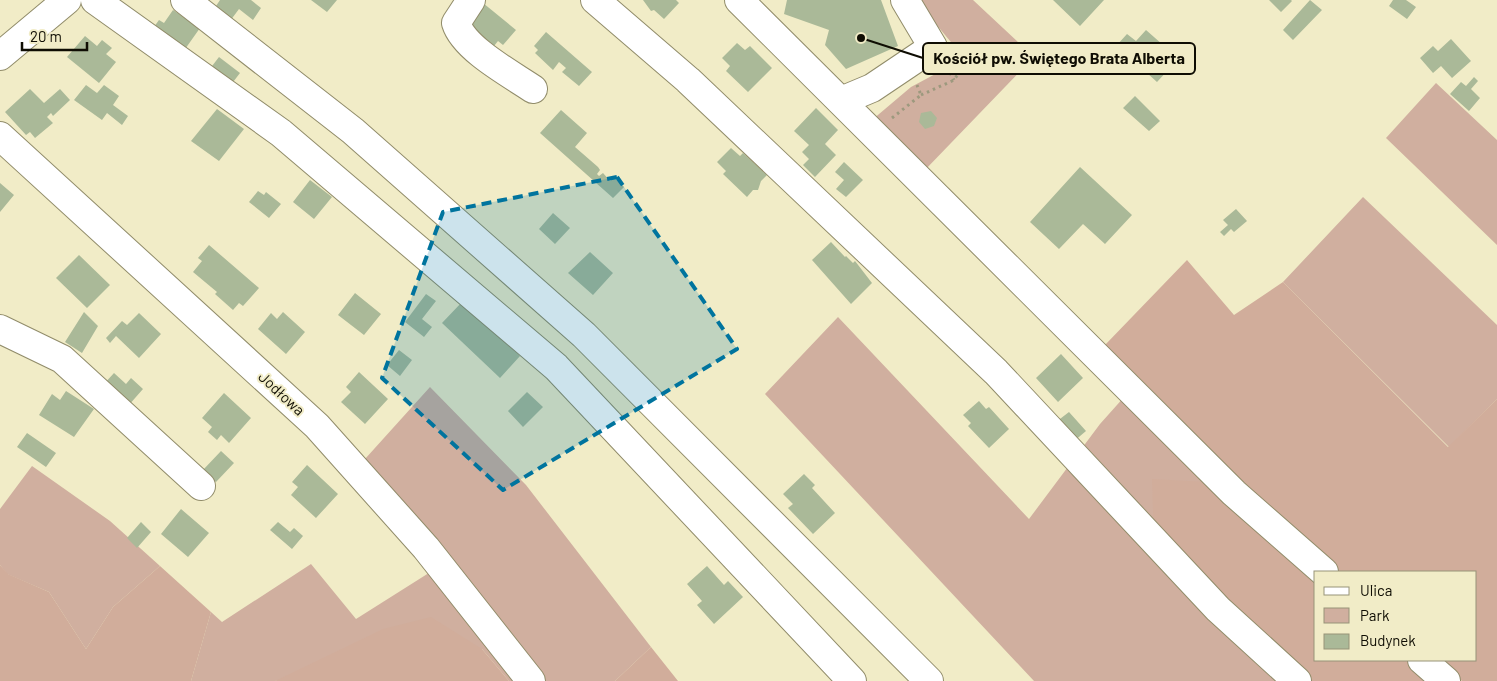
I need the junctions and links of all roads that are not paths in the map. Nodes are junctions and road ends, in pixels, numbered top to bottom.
1 (67, 0) edge
2 (94, 0) edge
3 (185, 0) edge
4 (471, 0) edge
5 (595, 0) edge
6 (739, 0) edge
7 (905, 0) edge
8 (0, 56) edge
9 (534, 89) dead end
10 (841, 100) junction
11 (0, 136) edge
12 (0, 329) edge
13 (201, 486) dead end
14 (1323, 571) edge
15 (1423, 661) edge
16 (531, 681) edge
17 (852, 681) edge
18 (929, 681) edge
19 (1297, 681) edge
20 (1446, 681) edge

1 - 8 street
2 - 17 street
3 - 18 street
4 - 9 street
5 - 19 street
6 - 10 street
7 - 10 street
10 - 14 street
11 - 16 street, Jodłowa
12 - 13 street
15 - 20 street

